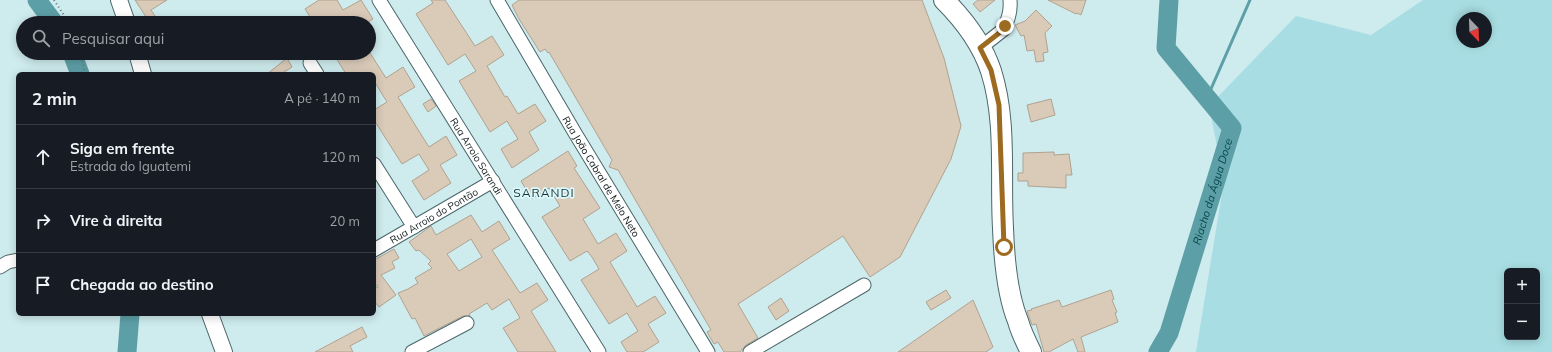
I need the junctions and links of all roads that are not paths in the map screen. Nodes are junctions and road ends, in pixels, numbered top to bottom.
1 (119, 0) edge
2 (379, 0) edge
3 (497, 0) edge
4 (944, 0) edge
5 (1010, 0) edge
6 (125, 16) edge
7 (980, 48) junction
8 (139, 60) edge
9 (310, 62) dead end
10 (142, 72) edge
11 (316, 72) edge
12 (376, 167) edge
13 (493, 181) junction
14 (414, 227) junction
15 (376, 249) edge
16 (16, 260) edge
17 (0, 267) edge
18 (864, 286) dead end
19 (207, 316) edge
20 (467, 323) dead end
21 (224, 352) edge
22 (412, 352) edge
23 (600, 352) edge
24 (708, 352) edge
25 (750, 352) edge
26 (1031, 352) edge

1 - 6 street
2 - 13 street, Rua Arroio Sarandi
3 - 24 street, Rua João Cabral de Melo Neto
4 - 7 main road
5 - 7 street
7 - 26 main road
8 - 10 street
9 - 11 street
12 - 14 street
13 - 14 street, Rua Arroio do Pontão
13 - 23 street, Rua Arroio Sarandi
14 - 15 street, Rua Arroio do Pontão
16 - 17 street
18 - 25 street
19 - 21 street
20 - 22 street

